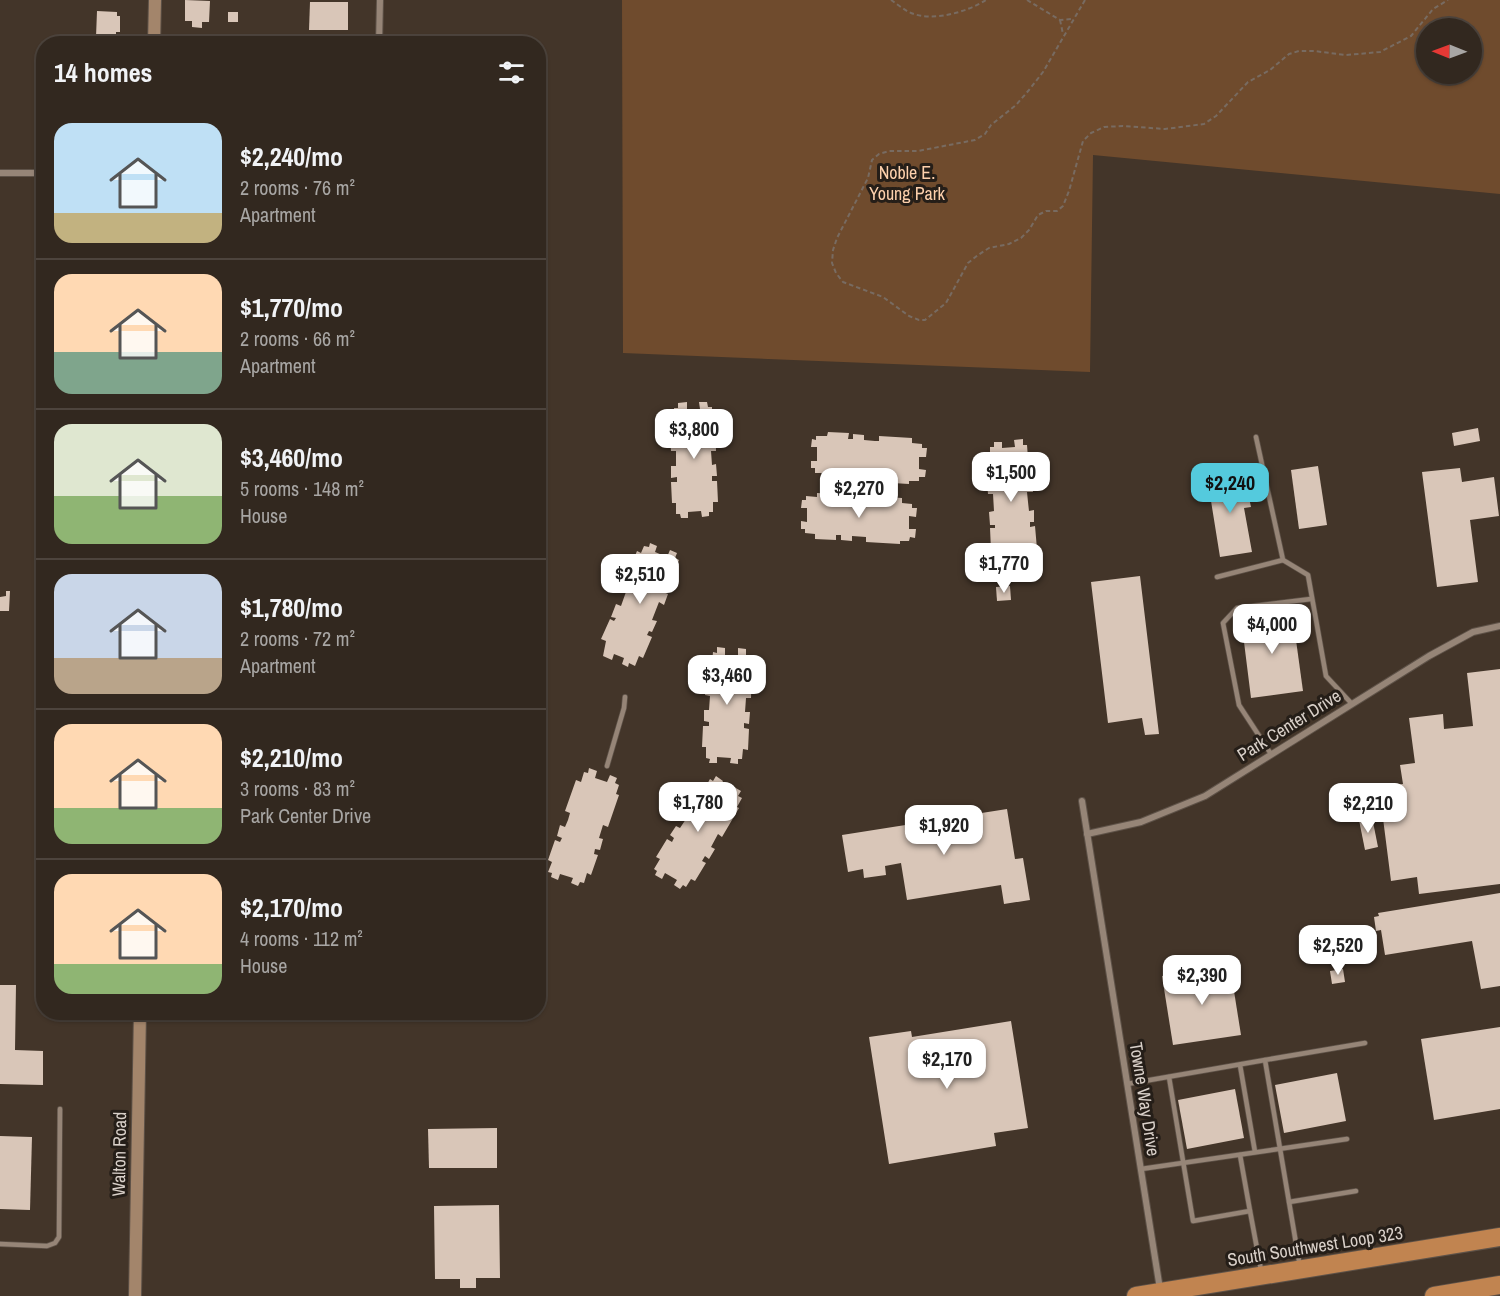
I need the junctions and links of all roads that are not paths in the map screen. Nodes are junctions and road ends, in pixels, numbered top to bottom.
1 (155, 0) edge
2 (380, 0) edge
3 (154, 36) edge
4 (379, 36) edge
5 (0, 173) edge
6 (36, 173) edge
7 (1256, 437) dead end
8 (1282, 560) junction
9 (1217, 577) dead end
10 (1311, 599) junction
11 (1500, 626) edge
12 (625, 697) dead end
13 (1352, 704) junction
14 (1271, 754) junction
15 (607, 766) dead end
16 (1082, 801) dead end
17 (1087, 834) junction
18 (140, 1020) edge
19 (1365, 1043) dead end
20 (1265, 1060) junction
21 (1240, 1065) junction
22 (1169, 1077) junction
23 (1127, 1084) junction
24 (60, 1109) dead end
25 (1347, 1139) dead end
26 (1280, 1149) junction
27 (1255, 1152) junction
28 (1240, 1155) junction
29 (1183, 1163) junction
30 (1141, 1169) junction
31 (1356, 1191) dead end
32 (1289, 1202) junction
33 (1250, 1211) junction
34 (1500, 1237) edge
35 (0, 1244) edge
36 (1301, 1269) junction
37 (1262, 1276) junction
38 (1500, 1285) edge
39 (1161, 1294) edge
40 (135, 1296) edge
41 (1136, 1296) edge
42 (1434, 1296) edge

1 - 3 street
2 - 4 street
5 - 6 street
7 - 8 lane
8 - 9 lane
8 - 10 lane
10 - 13 lane
10 - 14 lane
11 - 13 street, Park Center Drive
12 - 15 lane
13 - 14 street, Park Center Drive
14 - 17 street, Park Center Drive
16 - 17 street, Towne Way Drive
17 - 23 street, Towne Way Drive
18 - 40 street, Walton Road
19 - 20 lane
20 - 21 lane
20 - 26 lane
21 - 22 lane
21 - 27 lane
22 - 23 lane
22 - 29 lane
23 - 30 street, Towne Way Drive
24 - 35 lane
25 - 26 lane
26 - 27 lane
26 - 32 lane
27 - 28 lane
28 - 29 lane
28 - 33 lane
29 - 30 lane
29 - 33 lane
30 - 39 street, Towne Way Drive
31 - 32 lane
32 - 36 lane
33 - 37 lane
34 - 36 highway, South Southwest Loop 323
36 - 37 highway, South Southwest Loop 323
37 - 39 highway, South Southwest Loop 323
38 - 42 highway
39 - 41 highway, South Southwest Loop 323

